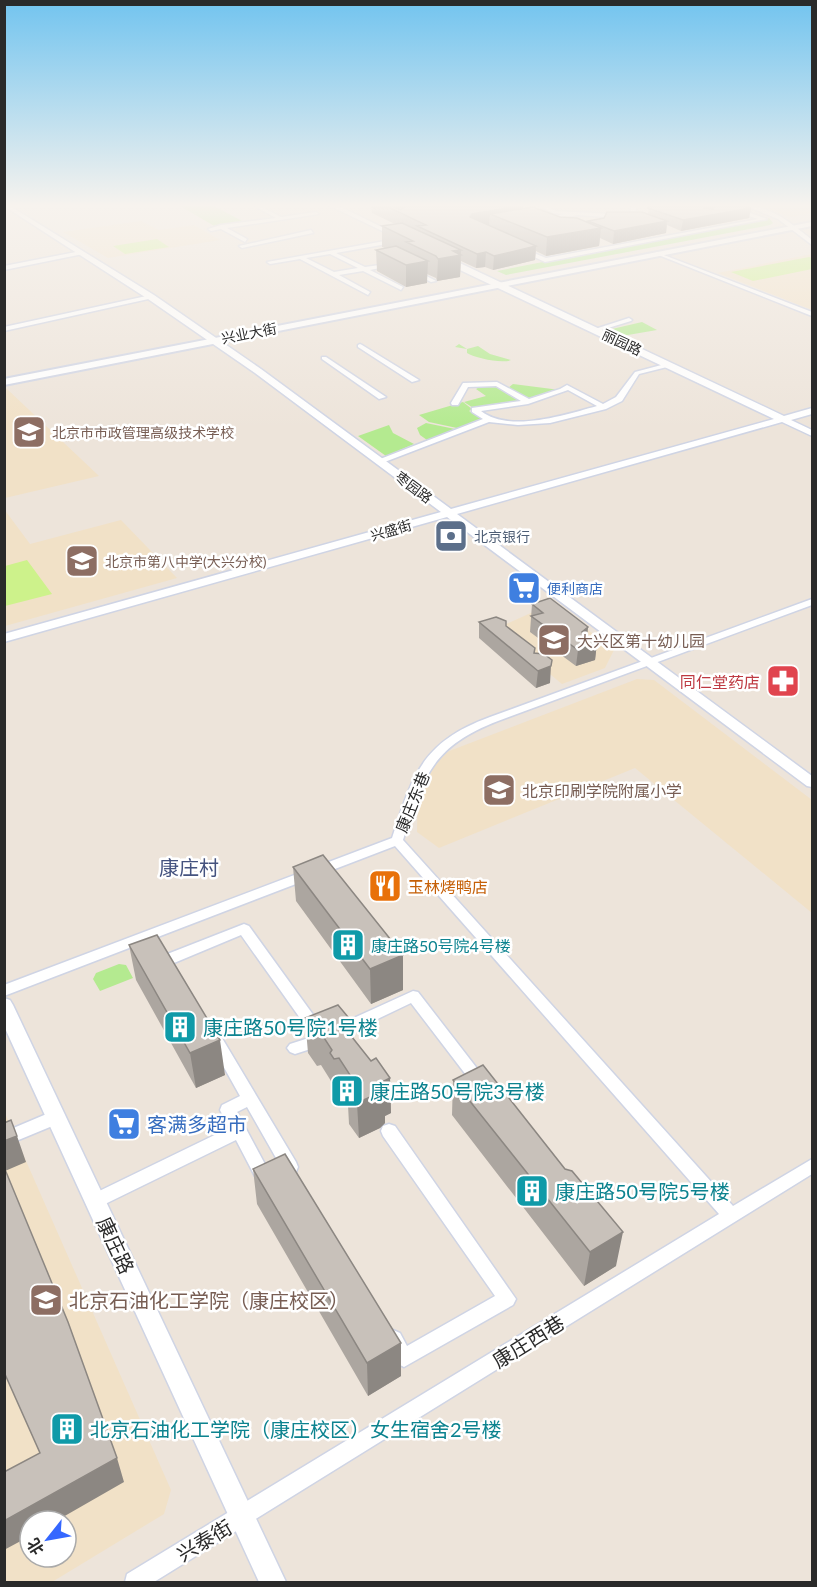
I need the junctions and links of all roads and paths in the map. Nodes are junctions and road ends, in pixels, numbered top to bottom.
1 (124, 280) edge
2 (345, 280) edge
3 (386, 280) edge
4 (488, 280) edge
5 (516, 280) edge
6 (517, 280) edge
7 (727, 280) edge
8 (496, 284) junction
9 (401, 288) dead end
10 (368, 293) dead end
11 (151, 297) junction
12 (813, 314) edge
13 (629, 320) dead end
14 (4, 329) edge
15 (596, 330) junction
16 (211, 338) junction
17 (360, 346) dead end
18 (324, 358) dead end
19 (669, 365) junction
20 (4, 380) edge
21 (415, 380) dead end
22 (382, 397) dead end
23 (528, 402) junction
24 (455, 403) dead end
25 (603, 407) junction
26 (813, 411) edge
27 (783, 419) junction
28 (488, 420) junction
29 (813, 433) edge
30 (379, 461) junction
31 (450, 514) junction
32 (813, 602) edge
33 (4, 638) edge
34 (648, 662) junction
35 (813, 783) edge
36 (397, 841) junction
37 (143, 970) edge
38 (4, 991) edge
39 (4, 1005) edge
40 (206, 1019) edge
41 (323, 1039) junction
42 (295, 1048) dead end
43 (490, 1097) edge
44 (250, 1098) junction
45 (56, 1117) junction
46 (238, 1131) junction
47 (389, 1131) dead end
48 (4, 1139) edge
49 (813, 1166) edge
50 (95, 1201) junction
51 (731, 1216) junction
52 (386, 1328) edge
53 (243, 1516) junction
54 (135, 1582) edge
55 (273, 1582) edge

1 - 11 street, 枣园路
2 - 10 street
3 - 9 street
4 - 8 street, 丽园路
5 - 8 main road, 兴业大街
6 - 8 main road, 兴业大街
7 - 12 street
8 - 15 street, 丽园路
8 - 16 main road, 兴业大街
11 - 14 street
11 - 16 street, 枣园路
13 - 15 street
15 - 19 street, 丽园路
16 - 20 main road, 兴业大街
16 - 30 street, 枣园路
17 - 21 street
18 - 22 street
19 - 25 street
19 - 27 street, 丽园路
23 - 24 street
23 - 25 street
23 - 28 street
25 - 28 street
26 - 27 street, 兴盛街
27 - 29 street, 丽园路
27 - 31 street, 兴盛街
28 - 30 street
30 - 31 street, 枣园路
31 - 33 street, 兴盛街
31 - 34 street, 枣园路
32 - 34 street, 康庄东巷
34 - 35 street, 枣园路
34 - 36 street, 康庄东巷
36 - 38 street, 康庄东巷
36 - 51 street
37 - 41 street
39 - 45 street, 康庄路
40 - 44 street
41 - 42 street
41 - 43 street
44 - 46 street
44 - 46 street
45 - 48 street
45 - 50 street, 康庄路
46 - 50 street
47 - 52 street
49 - 51 street, 康庄西巷
50 - 53 street, 康庄路
51 - 53 street, 康庄西巷
53 - 54 street, 兴泰街
53 - 55 street, 康庄路

